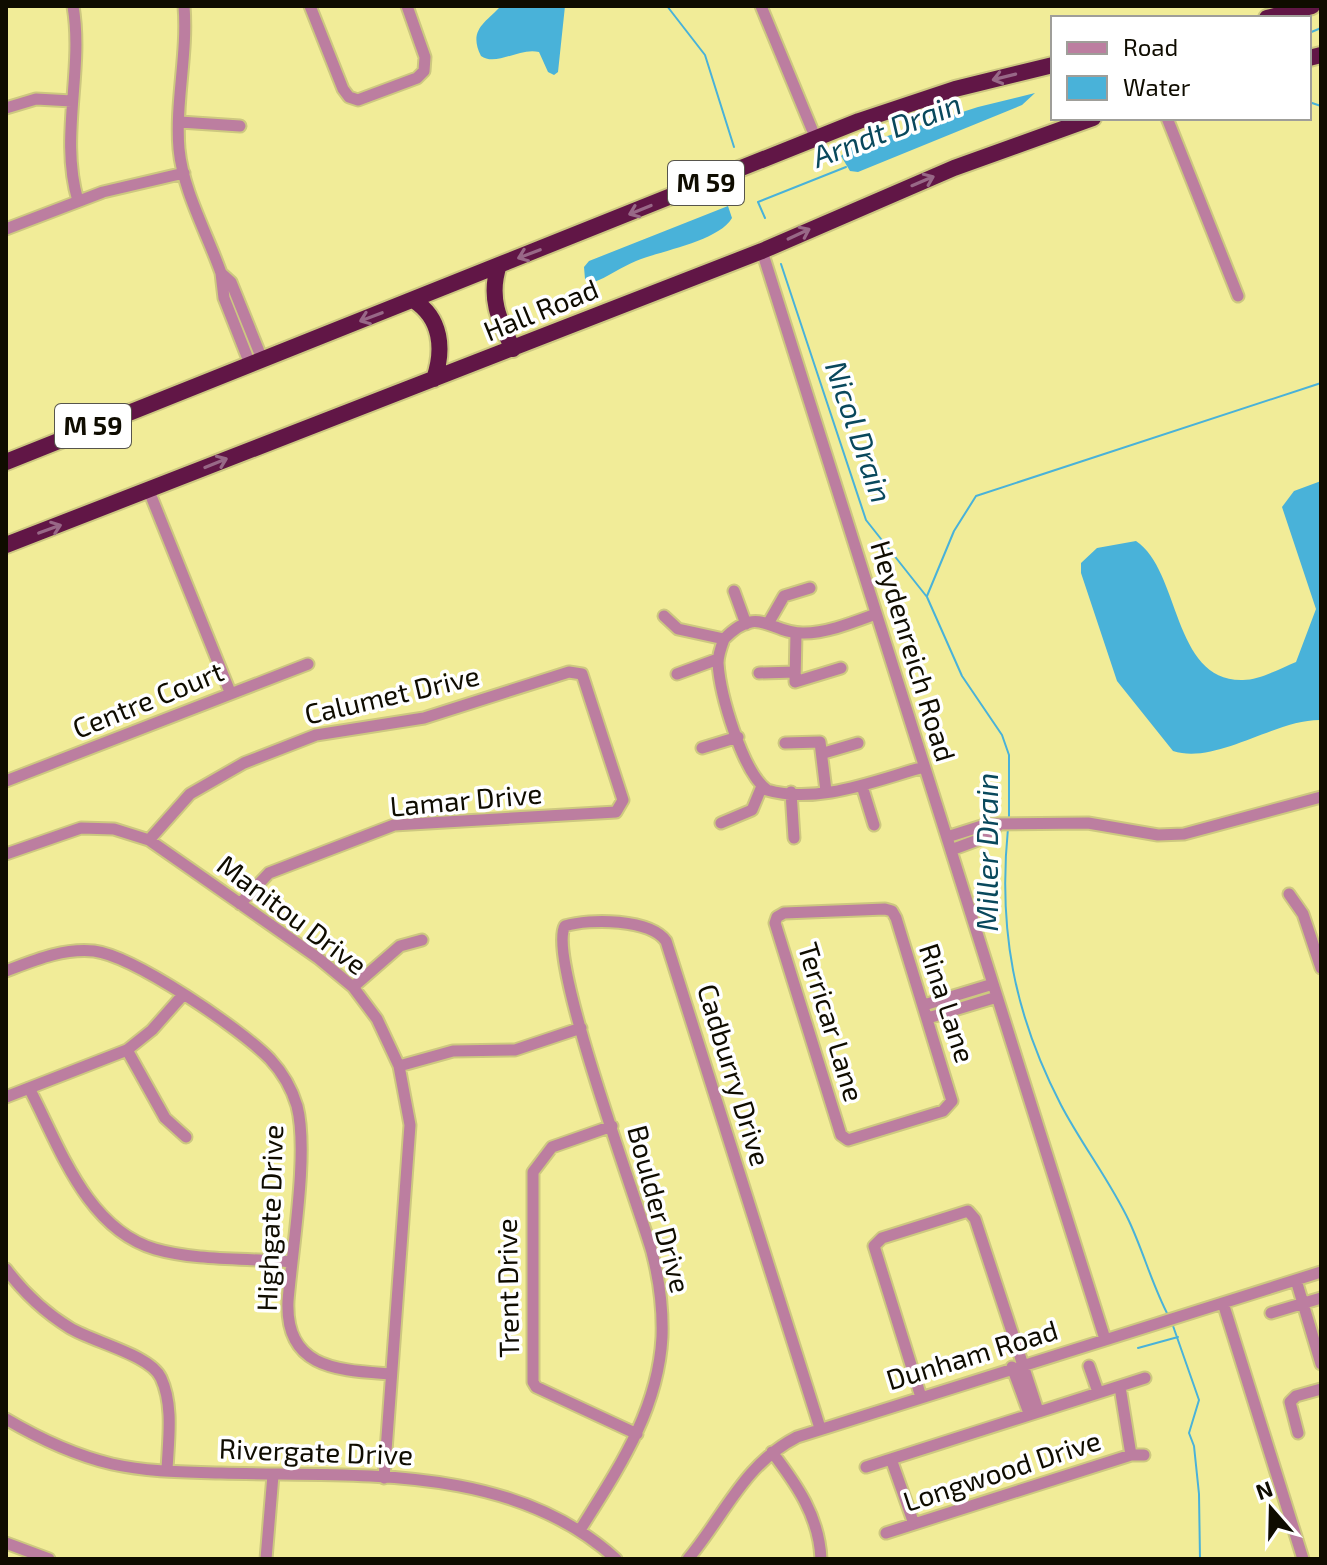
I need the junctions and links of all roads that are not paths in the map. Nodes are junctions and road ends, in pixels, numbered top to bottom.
1 (73, 6) edge
2 (184, 6) edge
3 (310, 6) edge
4 (407, 6) edge
5 (761, 6) edge
6 (1312, 6) edge
7 (1274, 16) edge
8 (1051, 66) edge
9 (72, 101) junction
10 (6, 108) edge
11 (1082, 120) edge
12 (1168, 120) edge
13 (180, 122) junction
14 (1059, 124) edge
15 (240, 126) dead end
16 (816, 139) junction
17 (184, 173) junction
18 (78, 201) junction
19 (6, 229) edge
20 (762, 251) junction
21 (499, 265) junction
22 (221, 273) junction
23 (1238, 296) dead end
24 (413, 300) junction
25 (239, 302) junction
26 (227, 307) junction
27 (513, 349) junction
28 (256, 362) junction
29 (434, 379) junction
30 (6, 462) edge
31 (149, 491) junction
32 (6, 545) edge
33 (810, 588) dead end
34 (734, 591) dead end
35 (876, 614) junction
36 (664, 616) dead end
37 (769, 622) junction
38 (746, 624) junction
39 (796, 633) junction
40 (724, 639) junction
41 (718, 659) junction
42 (308, 664) dead end
43 (841, 668) dead end
44 (795, 672) junction
45 (759, 673) dead end
46 (677, 674) dead end
47 (230, 692) junction
48 (738, 737) junction
49 (785, 743) dead end
50 (858, 743) dead end
51 (702, 748) dead end
52 (824, 753) junction
53 (924, 767) junction
54 (6, 781) edge
55 (762, 786) junction
56 (862, 786) junction
57 (826, 791) junction
58 (791, 792) junction
59 (1321, 797) edge
60 (620, 809) joint
61 (721, 823) dead end
62 (874, 825) dead end
63 (999, 825) junction
64 (947, 837) junction
65 (794, 838) dead end
66 (149, 840) junction
67 (951, 850) junction
68 (6, 854) edge
69 (1289, 894) dead end
70 (240, 904) junction
71 (775, 919) joint
72 (422, 940) dead end
73 (1321, 968) edge
74 (6, 971) edge
75 (993, 984) junction
76 (353, 987) junction
77 (182, 996) junction
78 (997, 997) junction
79 (924, 1005) junction
80 (928, 1018) junction
81 (581, 1028) junction
82 (127, 1050) junction
83 (399, 1066) junction
84 (29, 1088) junction
85 (6, 1097) edge
86 (950, 1106) joint
87 (612, 1126) junction
88 (186, 1137) dead end
89 (291, 1262) junction
90 (6, 1269) edge
91 (1321, 1272) edge
92 (1296, 1280) junction
93 (1321, 1298) edge
94 (1223, 1303) junction
95 (1303, 1304) junction
96 (1271, 1313) dead end
97 (1105, 1339) junction
98 (1321, 1364) edge
99 (1017, 1366) junction
100 (1089, 1366) dead end
101 (390, 1374) junction
102 (1145, 1378) dead end
103 (1120, 1387) junction
104 (1321, 1389) edge
105 (1098, 1392) junction
106 (921, 1397) junction
107 (1033, 1412) junction
108 (6, 1419) edge
109 (820, 1428) junction
110 (1298, 1433) dead end
111 (637, 1434) junction
112 (772, 1452) junction
113 (891, 1459) junction
114 (866, 1467) dead end
115 (167, 1471) junction
116 (273, 1475) junction
117 (384, 1478) junction
118 (914, 1524) junction
119 (580, 1530) junction
120 (886, 1533) dead end
121 (6, 1543) edge
122 (49, 1559) edge
123 (266, 1559) edge
124 (616, 1559) edge
125 (688, 1559) edge
126 (821, 1559) edge
127 (1303, 1559) edge

1 - 9 street
2 - 13 street
3 - 4 street
5 - 16 street
6 - 7 highway
8 -> 16 highway, Hall Road / M 59
9 - 10 street
9 - 18 street
11 - 14 highway, Hall Road
12 - 23 street
13 - 15 street
13 - 17 street
20 -> 14 highway, Hall Road
16 -> 21 highway, Hall Road / M 59
17 - 18 street
17 - 22 street
18 - 19 street
20 - 27 highway, Hall Road
20 - 35 street, Heydenreich Road
21 - 24 highway, Hall Road / M 59
21 - 27 highway
22 - 25 street
22 - 26 street
24 -> 28 highway, Hall Road / M 59
24 - 29 highway
25 - 26 street
25 - 28 street
26 - 28 street
27 - 29 highway, Hall Road
28 - 30 highway, Hall Road / M 59
31 -> 29 highway, Hall Road
32 -> 31 highway, Hall Road
31 - 47 street
33 - 37 street
34 - 38 street
35 - 39 street
35 - 53 street, Heydenreich Road
36 - 40 street
37 - 38 street
37 - 39 street
38 - 40 street
39 - 44 street
40 - 41 street
41 - 46 street
41 - 48 street
42 - 47 street, Centre Court
43 - 44 street
44 - 45 street
47 - 54 street, Centre Court
48 - 51 street
48 - 55 street
49 - 52 street
50 - 52 street
52 - 57 street
53 - 56 street
53 - 64 street, Heydenreich Road
55 - 58 street
55 - 61 street
56 - 57 street
56 - 62 street
57 - 58 street
58 - 65 street
59 - 63 street
60 - 66 street, Calumet Drive
60 - 70 street, Lamar Drive
63 - 64 street
63 - 67 street
64 - 67 street, Heydenreich Road
66 - 68 street, Manitou Drive
66 - 70 street, Manitou Drive
67 - 75 street, Heydenreich Road
69 - 73 street
70 - 76 street, Manitou Drive
71 - 79 street, Rina Lane
71 - 86 street, Terricar Lane
72 - 76 street
74 - 77 street, Highgate Drive
75 - 78 street, Heydenreich Road
75 - 79 street
76 - 83 street, Manitou Drive
77 - 82 street
77 - 89 street, Highgate Drive
78 - 80 street
78 - 97 street, Heydenreich Road
79 - 80 street, Rina Lane
80 - 86 street, Rina Lane
81 - 83 street
81 - 87 street, Boulder Drive
81 - 109 street, Cadburry Drive
82 - 84 street
82 - 88 street
83 - 101 street, Manitou Drive
84 - 85 street
84 - 89 street
87 - 111 street, Boulder Drive
87 - 111 street, Trent Drive
89 - 101 street, Highgate Drive
90 - 115 street
91 - 92 street, Dunham Road
92 - 94 street, Dunham Road
92 - 95 street
93 - 95 street
94 - 97 street, Dunham Road
94 - 127 street
95 - 96 street
95 - 98 street
97 - 99 street, Dunham Road
99 - 106 street, Dunham Road
99 - 106 street
99 - 107 street
100 - 105 street
101 - 117 street, Manitou Drive
102 - 103 street
103 - 105 street
103 - 118 street, Longwood Drive
104 - 110 street
105 - 107 street
106 - 109 street, Dunham Road
107 - 113 street
108 - 115 street, Rivergate Drive
109 - 112 street, Dunham Road
111 - 119 street, Boulder Drive
112 - 125 street, Dunham Road
112 - 126 street
113 - 114 street
113 - 118 street
115 - 116 street, Rivergate Drive
116 - 117 street, Rivergate Drive
116 - 123 street
117 - 119 street, Rivergate Drive
118 - 120 street, Longwood Drive
119 - 124 street, Rivergate Drive
121 - 122 street

